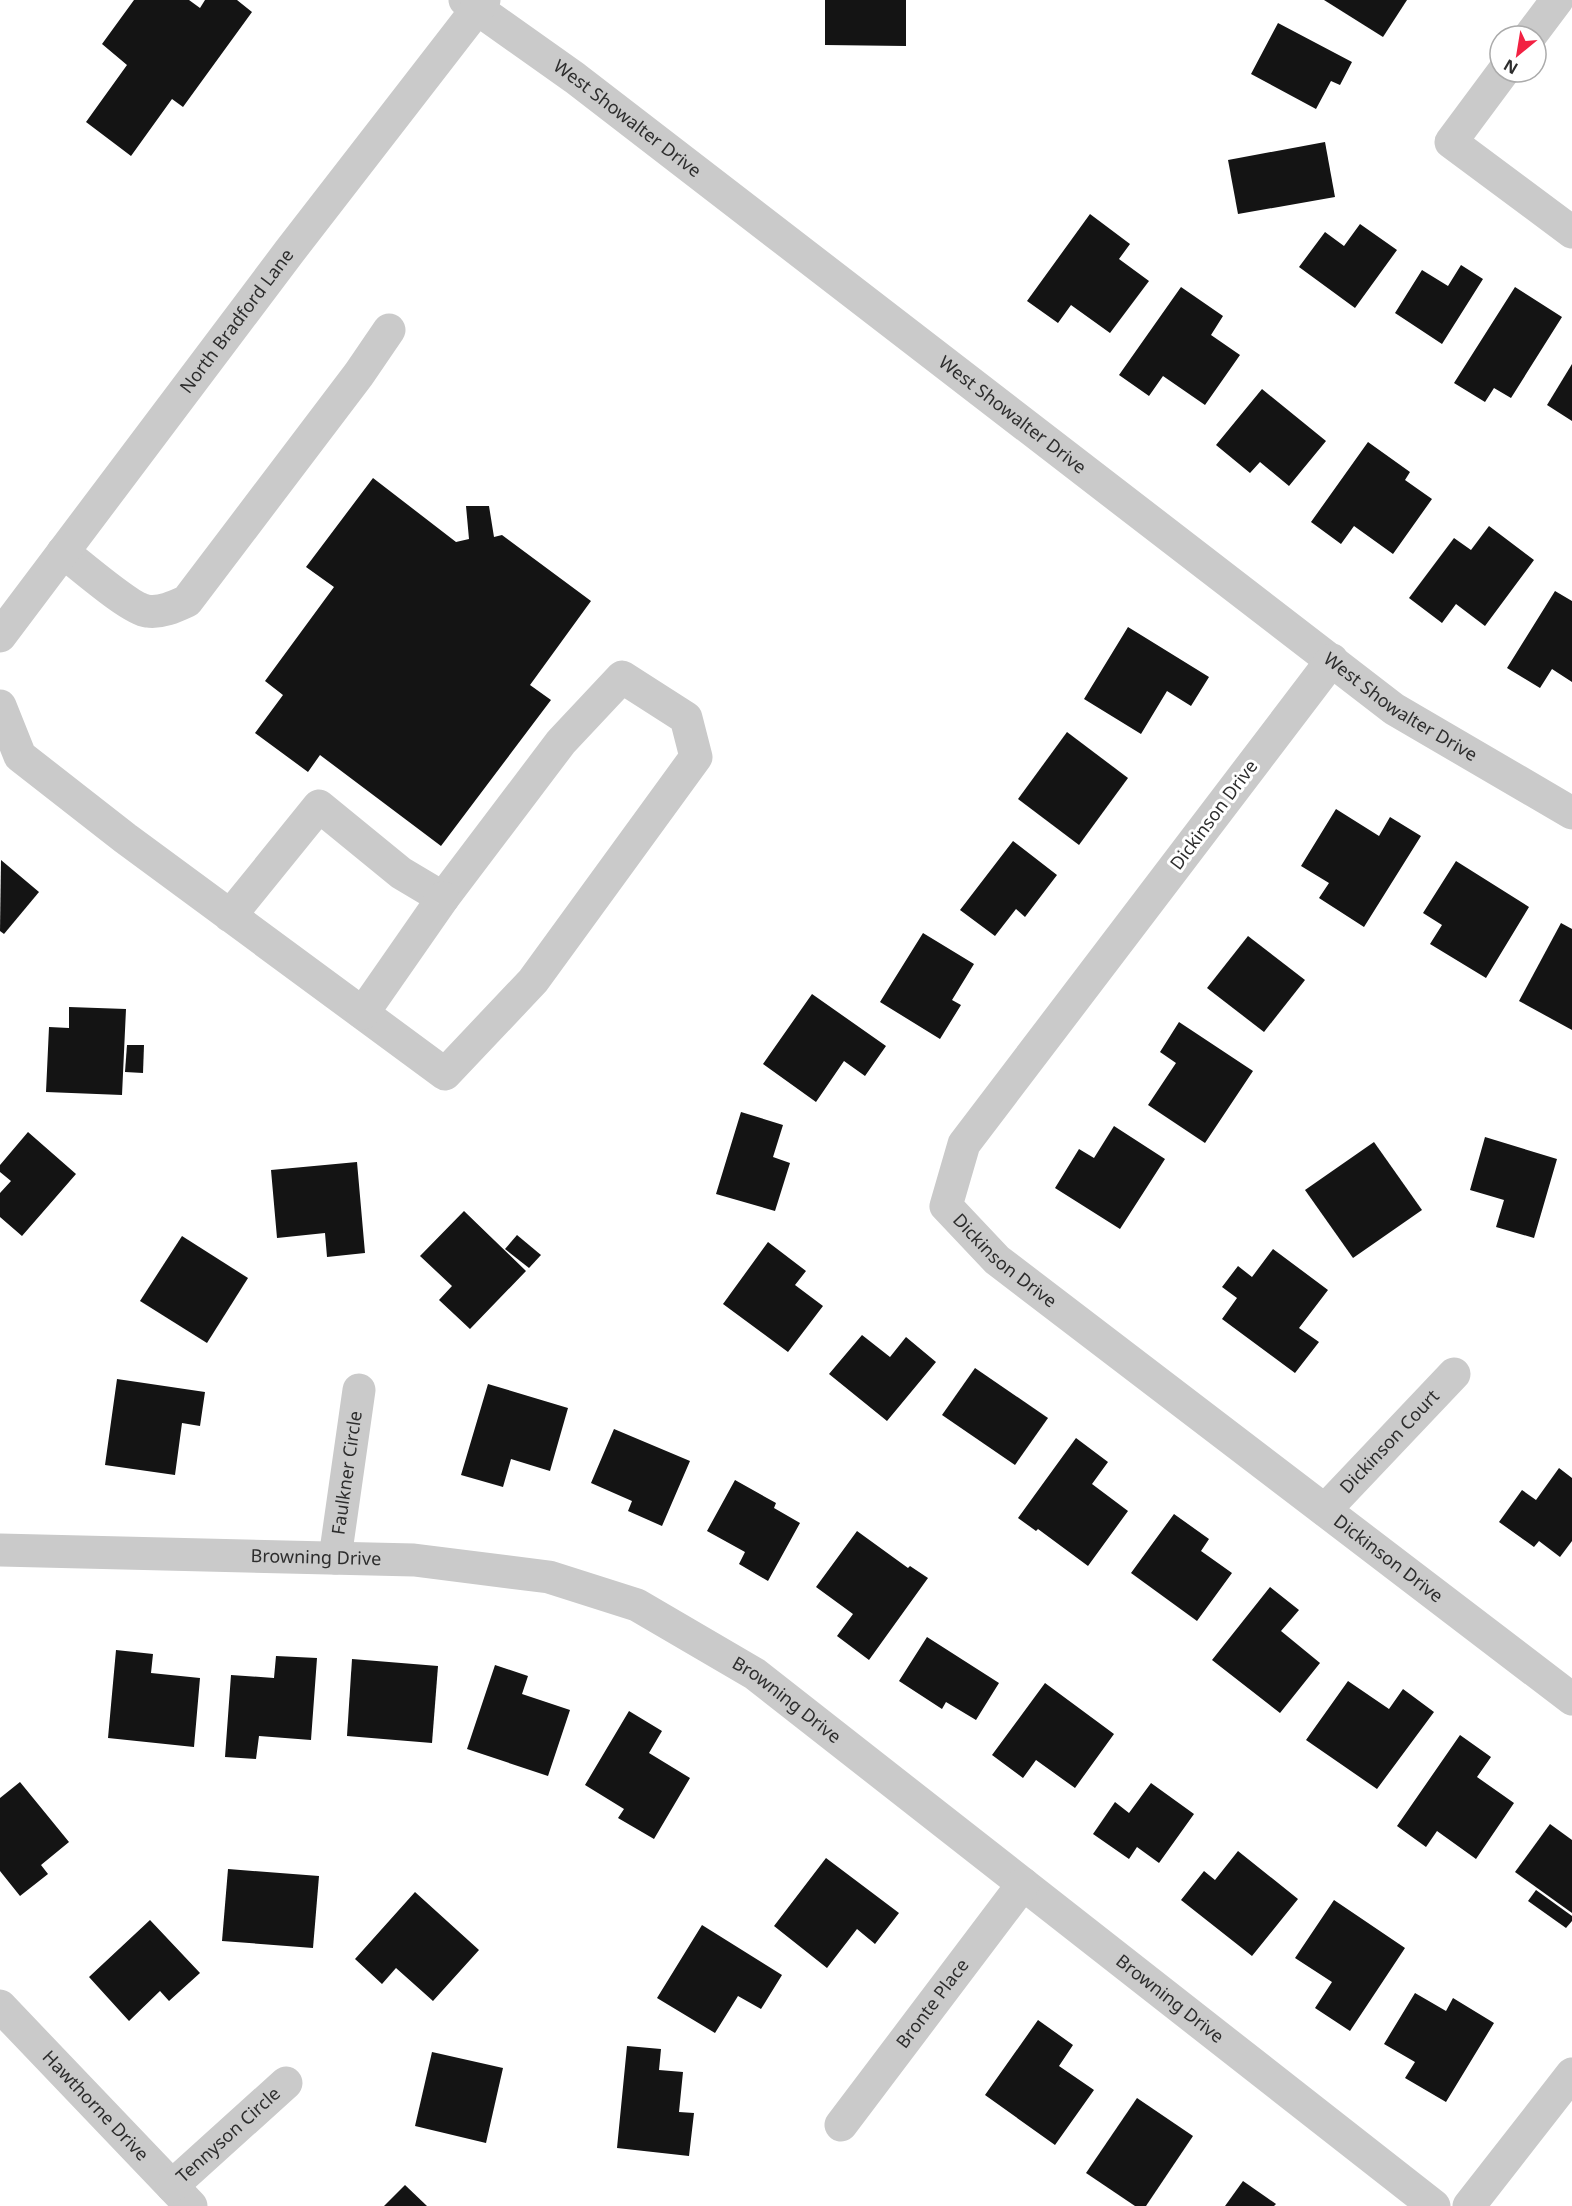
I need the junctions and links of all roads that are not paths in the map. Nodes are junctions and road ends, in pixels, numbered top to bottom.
1 (1557, 0) edge
2 (476, 3) edge
3 (1539, 24) edge
4 (1494, 84) edge
5 (1572, 232) edge
6 (389, 330) dead end
7 (63, 552) junction
8 (0, 636) edge
9 (1332, 660) junction
10 (0, 706) edge
11 (1572, 813) edge
12 (443, 898) junction
13 (230, 916) junction
14 (363, 1013) junction
15 (1454, 1374) dead end
16 (358, 1390) dead end
17 (1325, 1510) junction
18 (0, 1550) edge
19 (335, 1558) junction
20 (1572, 1699) edge
21 (1023, 1884) junction
22 (0, 2006) edge
23 (1572, 2074) edge
24 (286, 2083) dead end
25 (841, 2125) dead end
26 (181, 2196) edge
27 (1434, 2206) edge
28 (1469, 2206) edge

1 - 3 street
2 - 7 street, North Bradford Lane
2 - 9 street, West Showalter Drive
4 - 5 street
6 - 7 street
7 - 8 street, North Bradford Lane
9 - 11 street, West Showalter Drive
9 - 17 street, Dickinson Drive
10 - 13 street
12 - 13 street
12 - 14 street
12 - 14 street
13 - 14 street
15 - 17 street, Dickinson Court
16 - 19 street, Faulkner Circle
17 - 20 street, Dickinson Drive
18 - 19 street, Browning Drive
19 - 21 street, Browning Drive
21 - 25 street, Bronte Place
21 - 27 street, Browning Drive
22 - 26 street, Hawthorne Drive
23 - 28 street
24 - 26 street, Tennyson Circle

